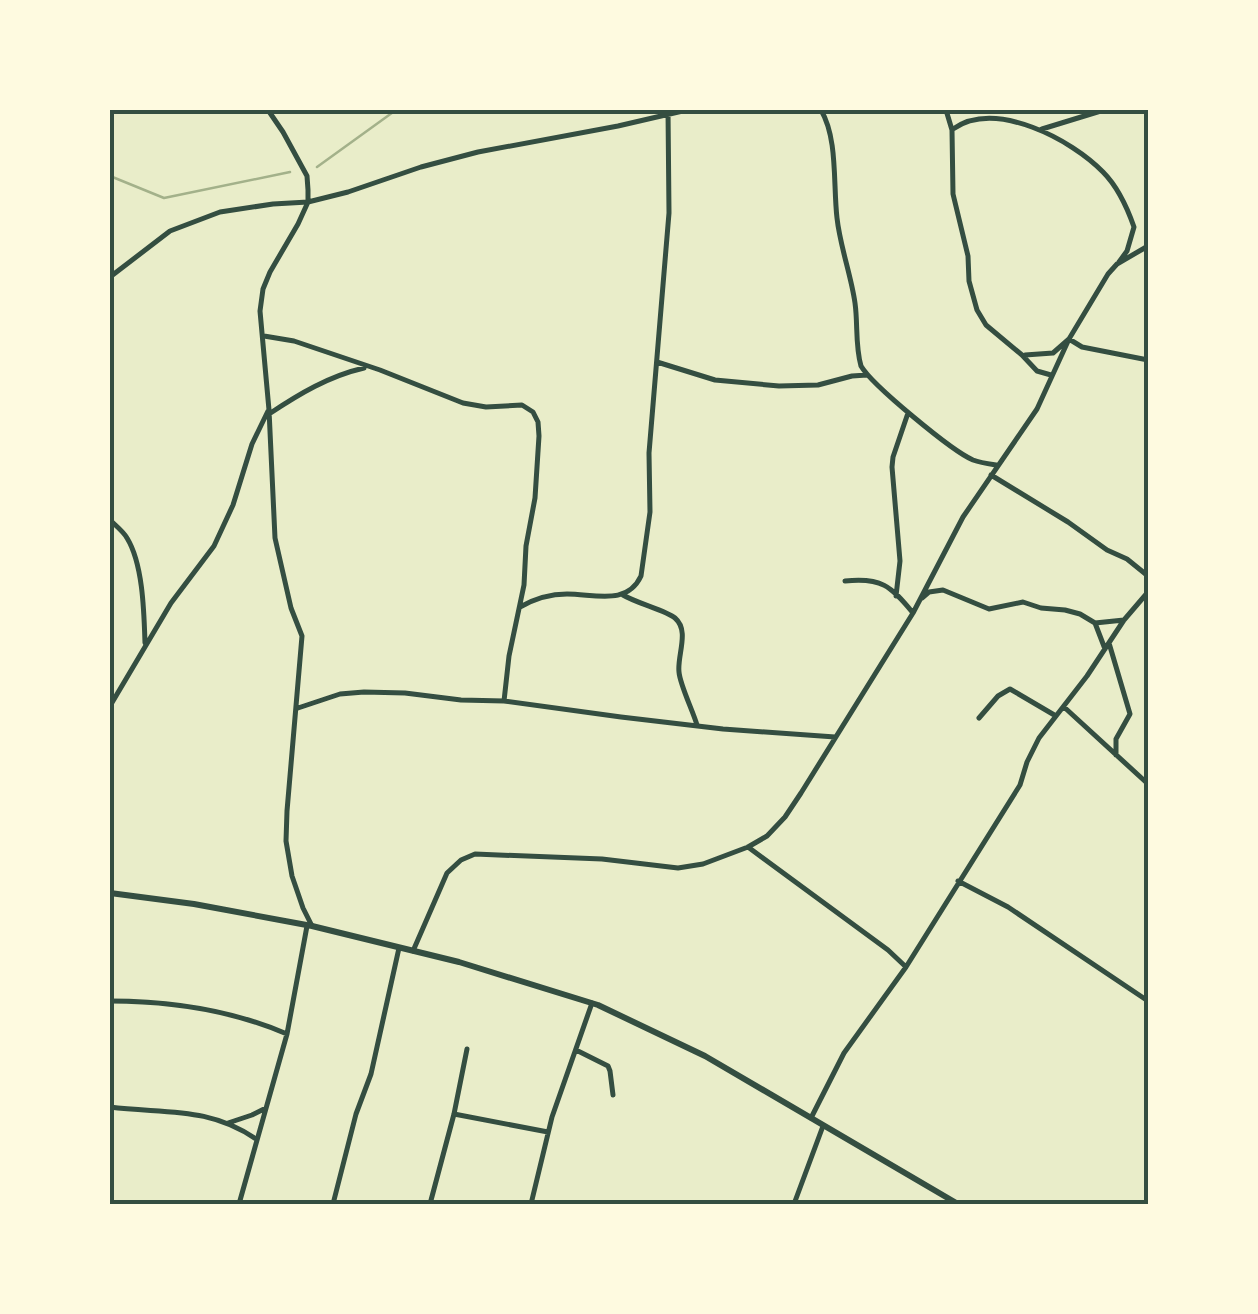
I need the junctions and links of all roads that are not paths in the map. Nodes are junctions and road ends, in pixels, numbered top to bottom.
1 (268, 110) edge
2 (687, 110) edge
3 (821, 110) edge
4 (946, 110) edge
5 (1104, 110) edge
6 (669, 112) edge
7 (952, 130) junction
8 (1040, 130) junction
9 (308, 202) junction
10 (1148, 246) edge
11 (1117, 264) junction
12 (110, 278) edge
13 (263, 336) junction
14 (1069, 339) junction
15 (1022, 355) junction
16 (1148, 360) edge
17 (657, 362) junction
18 (367, 367) junction
19 (867, 375) junction
20 (1052, 375) junction
21 (269, 412) junction
22 (908, 412) junction
23 (997, 465) junction
24 (990, 475) junction
25 (110, 520) edge
26 (1148, 576) edge
27 (845, 580) dead end
28 (1148, 592) edge
29 (623, 595) junction
30 (896, 596) junction
31 (919, 600) junction
32 (520, 607) junction
33 (912, 613) junction
34 (1124, 620) junction
35 (1094, 623) junction
36 (145, 645) junction
37 (1107, 646) junction
38 (504, 701) junction
39 (110, 706) edge
40 (1064, 707) junction
41 (297, 708) junction
42 (1056, 716) junction
43 (979, 718) dead end
44 (697, 726) junction
45 (835, 737) junction
46 (1116, 755) junction
47 (1148, 784) edge
48 (748, 848) junction
49 (958, 881) junction
50 (110, 893) edge
51 (310, 926) junction
52 (400, 948) junction
53 (414, 951) junction
54 (906, 967) junction
55 (110, 1000) edge
56 (1148, 1001) edge
57 (592, 1004) junction
58 (287, 1034) junction
59 (468, 1049) dead end
60 (576, 1050) junction
61 (613, 1095) dead end
62 (110, 1107) edge
63 (266, 1108) junction
64 (454, 1114) junction
65 (811, 1118) junction
66 (228, 1123) junction
67 (823, 1126) junction
68 (548, 1132) junction
69 (256, 1140) junction
70 (239, 1204) edge
71 (333, 1204) edge
72 (430, 1204) edge
73 (531, 1204) edge
74 (794, 1204) edge
75 (958, 1204) edge

1 - 9 street
2 - 6 street
3 - 19 street
4 - 7 street
5 - 8 street
6 - 9 street
6 - 17 street
7 - 8 street
7 - 15 street
8 - 11 street
9 - 12 street
9 - 13 street
10 - 11 street
11 - 14 street
13 - 18 street
13 - 21 street
14 - 15 street
14 - 16 street
14 - 20 street
15 - 20 street
17 - 19 street
17 - 29 street
18 - 21 street
18 - 32 street
19 - 22 street
20 - 23 street
21 - 36 street
21 - 41 street
22 - 23 street
22 - 30 street
23 - 24 street
24 - 26 street
24 - 31 street
25 - 36 street
27 - 30 street
28 - 34 street
29 - 32 street
29 - 44 street
30 - 33 street
31 - 33 street
31 - 35 street
32 - 38 street
33 - 45 street
34 - 35 street
34 - 37 street
35 - 37 street
36 - 39 street
37 - 40 street
37 - 46 street
38 - 41 street
38 - 44 street
40 - 42 street
40 - 46 street
41 - 51 street
42 - 43 street
42 - 49 street
44 - 45 street
45 - 48 street
46 - 47 street
48 - 53 street
48 - 54 street
49 - 54 street
49 - 56 street
50 - 51 street
51 - 52 street
51 - 58 street
52 - 53 street
52 - 71 street
53 - 57 street
54 - 65 street
55 - 58 street
57 - 60 street
57 - 65 street
58 - 63 street
59 - 64 street
60 - 61 street
60 - 68 street
62 - 66 street
63 - 66 street
63 - 69 street
64 - 68 street
64 - 72 street
65 - 67 street
66 - 69 street
67 - 74 street
67 - 75 street
68 - 73 street
69 - 70 street

